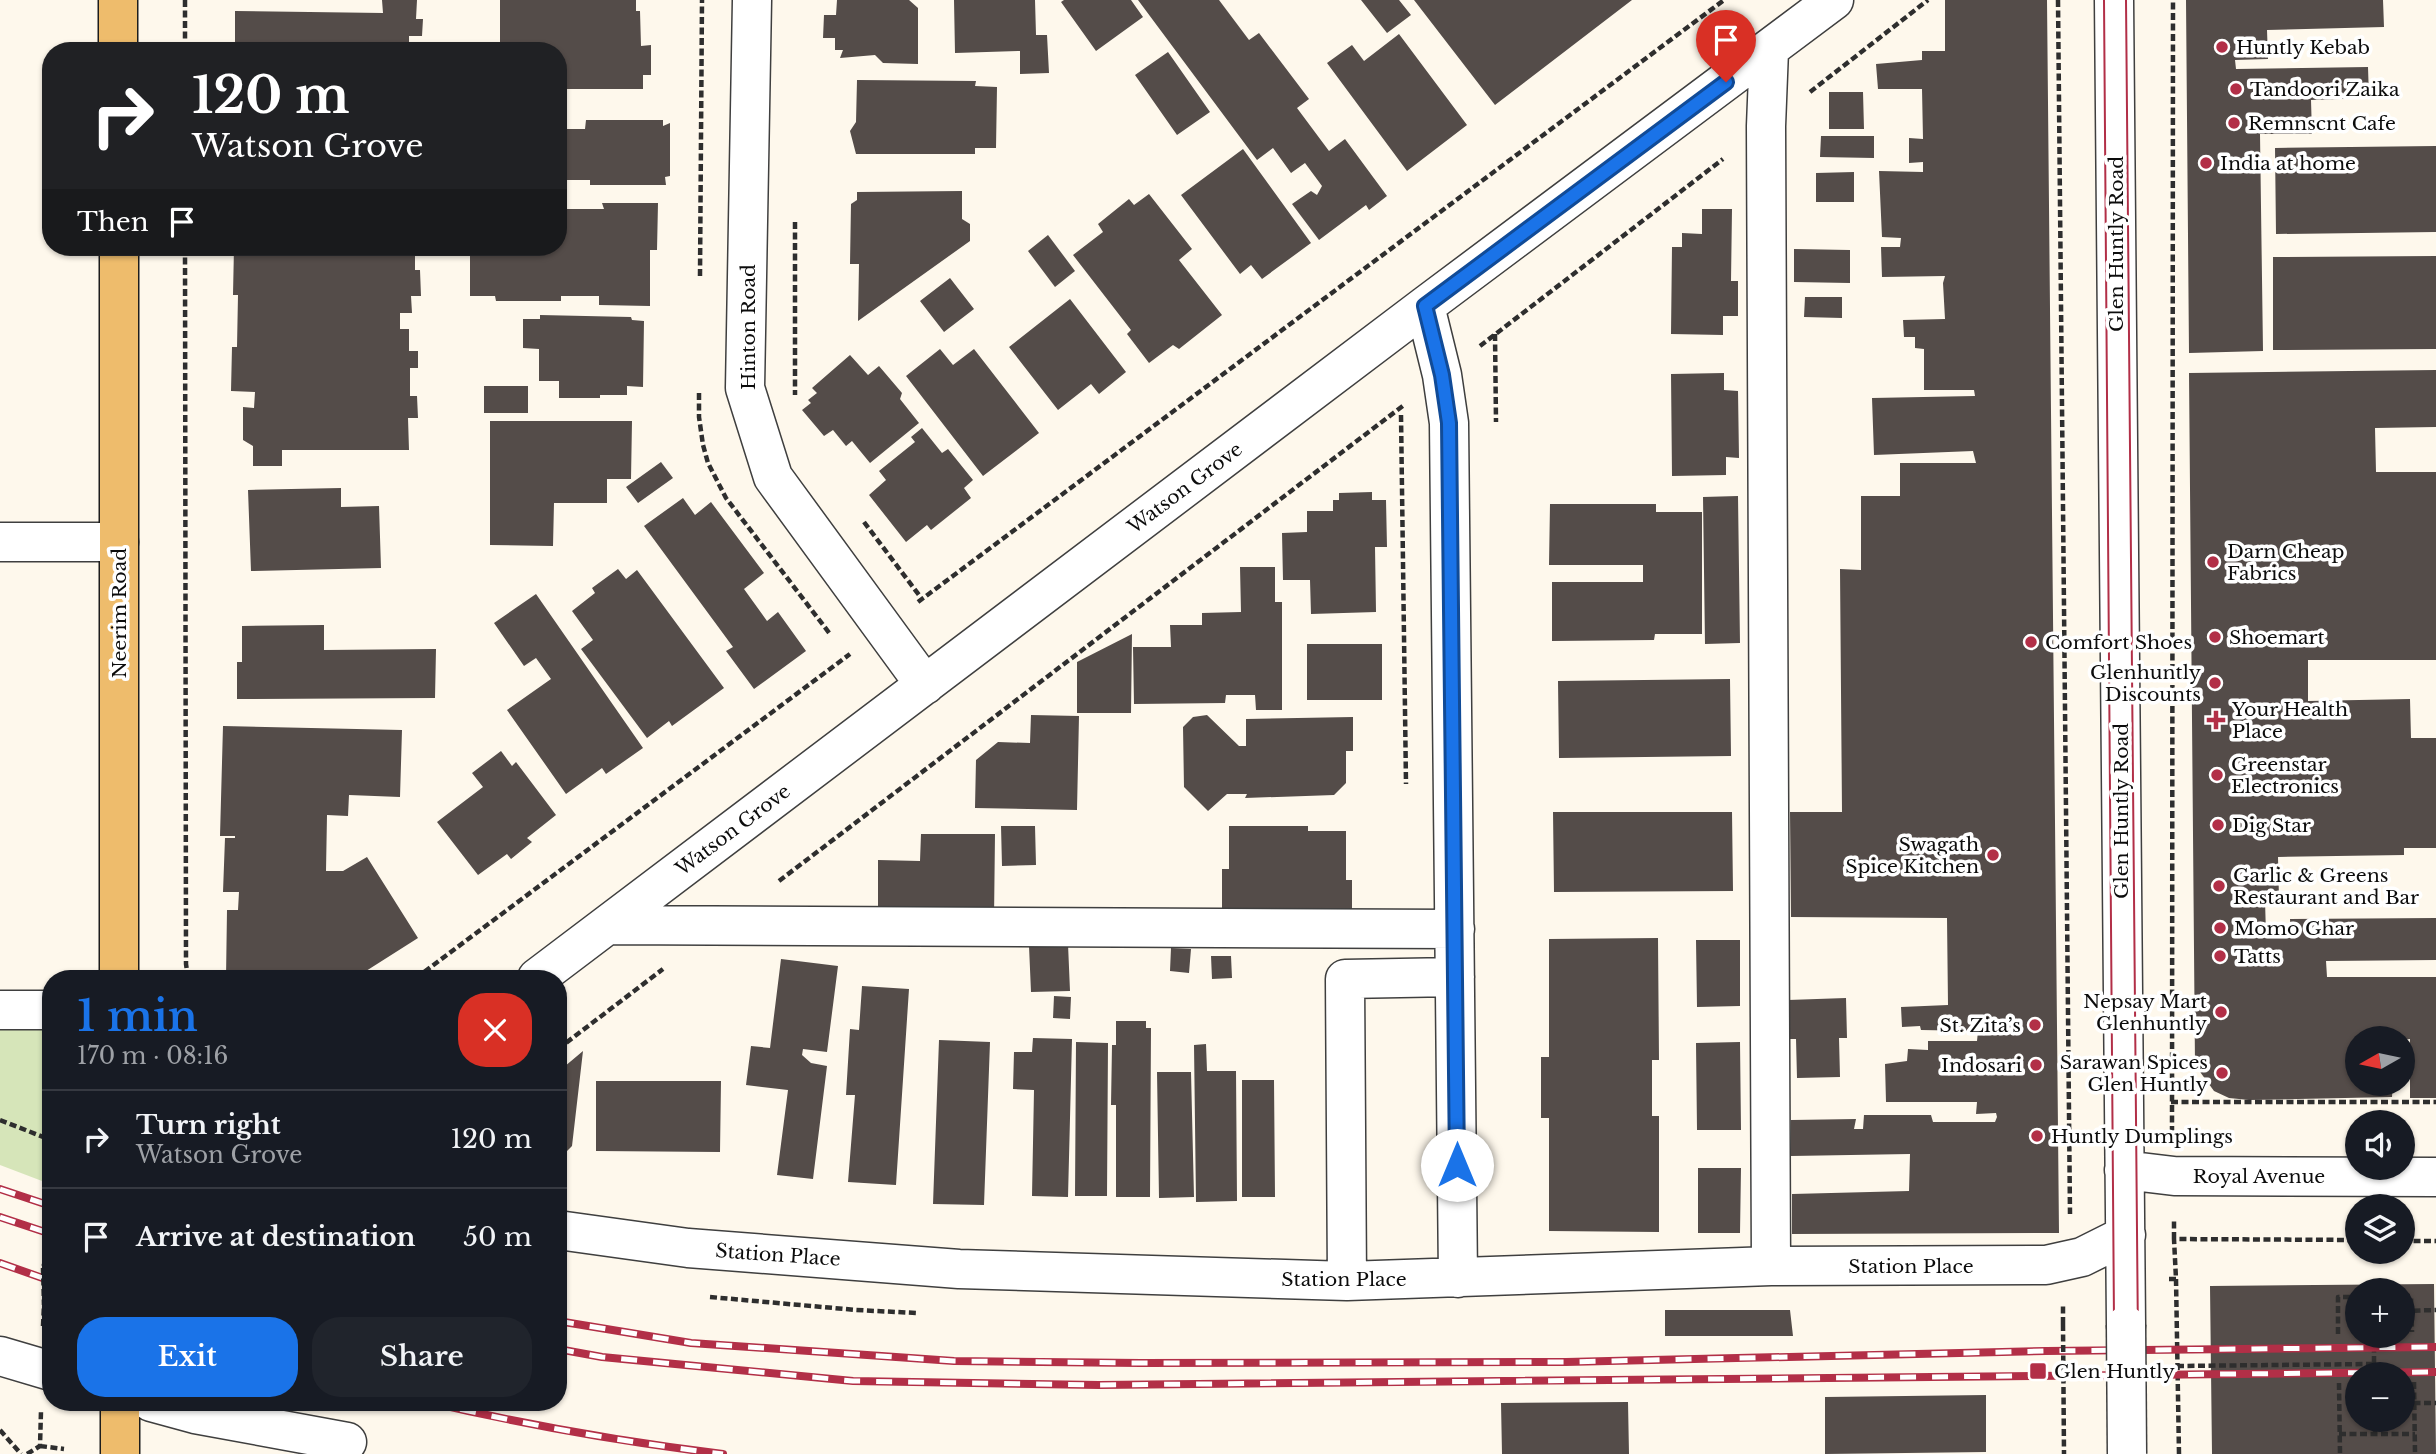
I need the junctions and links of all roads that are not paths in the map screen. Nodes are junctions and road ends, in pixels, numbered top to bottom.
1 (118, 0) edge
2 (752, 0) edge
3 (1834, 0) edge
4 (2114, 0) edge
5 (118, 42) edge
6 (1769, 50) junction
7 (119, 256) edge
8 (1425, 306) junction
9 (0, 542) edge
10 (120, 542) junction
11 (925, 685) junction
12 (608, 925) junction
13 (1455, 929) junction
14 (123, 970) edge
15 (548, 970) edge
16 (1455, 977) junction
17 (0, 1010) edge
18 (42, 1010) edge
19 (2124, 1170) junction
20 (2436, 1177) edge
21 (567, 1231) edge
22 (2126, 1236) junction
23 (1771, 1266) junction
24 (1458, 1278) junction
25 (1347, 1281) junction
26 (0, 1356) edge
27 (42, 1368) edge
28 (120, 1411) edge
29 (184, 1411) edge
30 (347, 1442) dead end
31 (120, 1454) edge
32 (2127, 1454) edge

1 - 5 main road
2 - 11 street, Hinton Road
3 - 6 street, Watson Grove
4 - 19 street, Glen Huntly Road
6 - 8 street, Watson Grove
6 - 23 street
7 - 10 main road, Neerim Road
8 - 11 street, Watson Grove
8 - 13 street
9 - 10 street
10 - 14 main road, Neerim Road
11 - 12 street, Watson Grove
12 - 13 street
12 - 15 street, Watson Grove
13 - 16 street
16 - 24 street
16 - 25 street
17 - 18 street
19 - 20 street, Royal Avenue
19 - 22 street, Glen Huntly Road
21 - 25 street, Station Place
22 - 23 street, Station Place
22 - 32 street, Glen Huntly Road, bridge
23 - 24 street, Station Place
24 - 25 street, Station Place
26 - 27 street
28 - 31 main road
29 - 30 street

